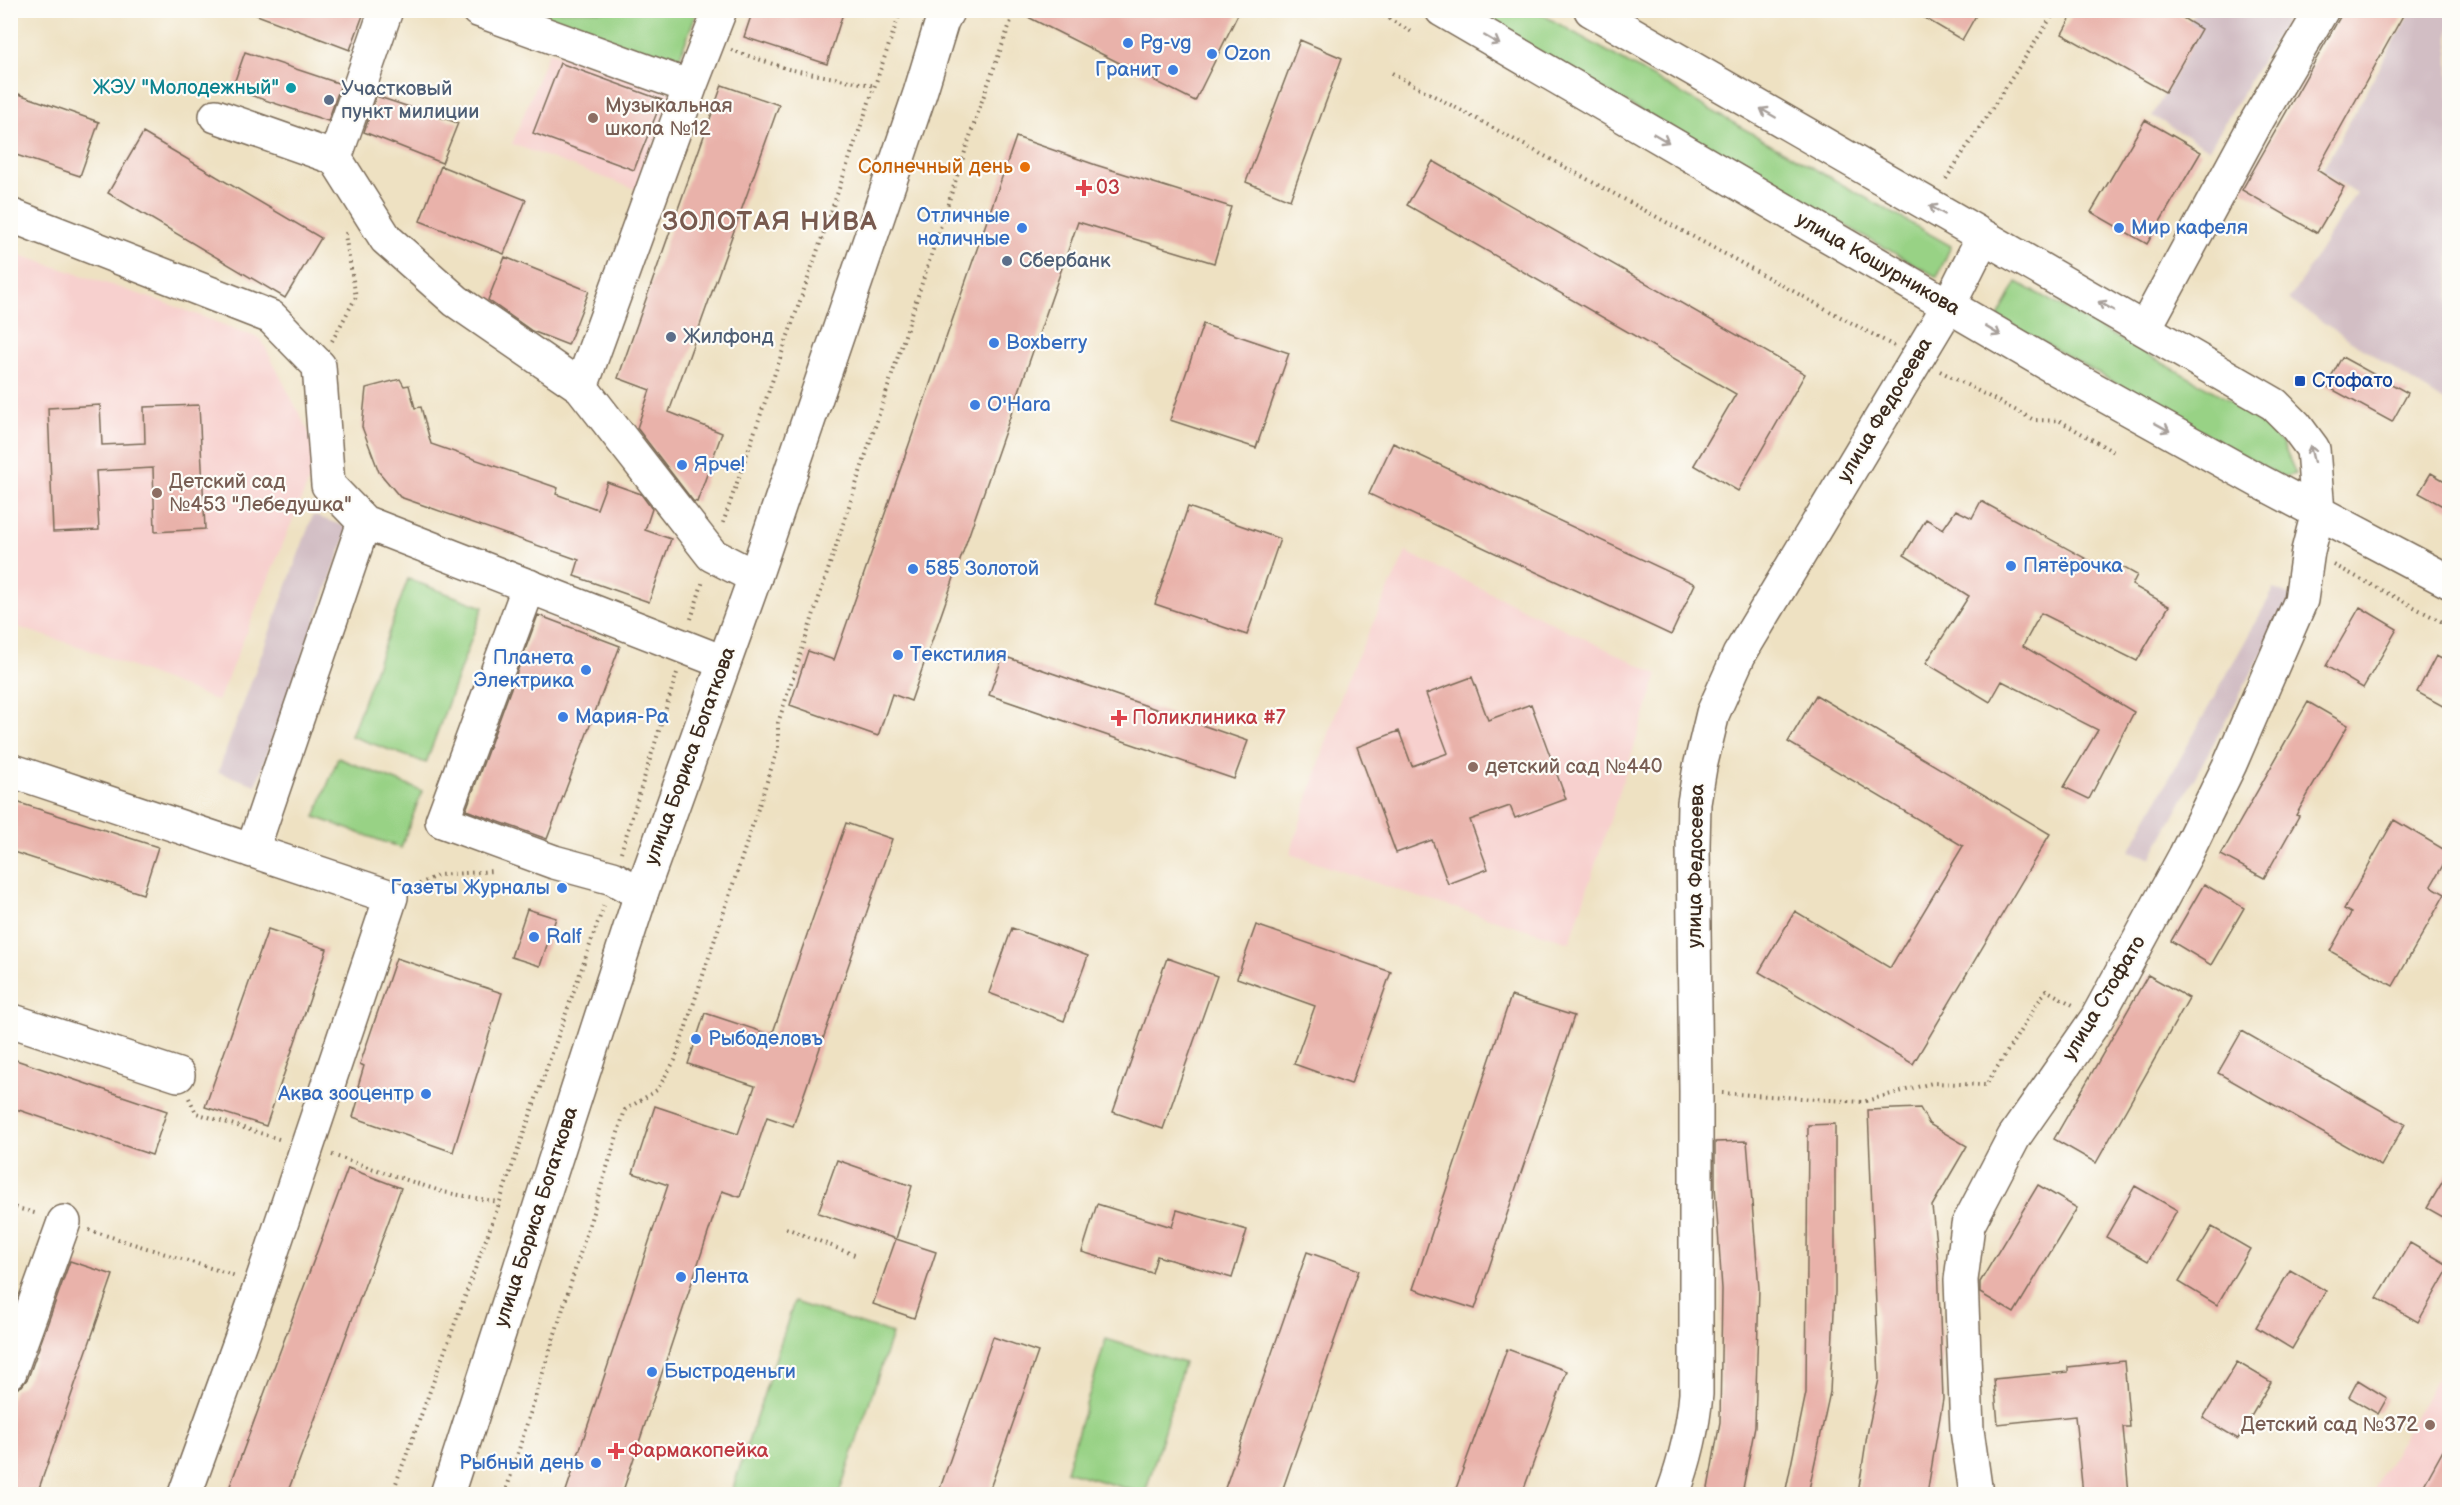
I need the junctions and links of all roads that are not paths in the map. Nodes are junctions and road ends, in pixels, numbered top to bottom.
1 (386, 10) edge
2 (478, 10) edge
3 (720, 10) edge
4 (1442, 10) edge
5 (1590, 10) edge
6 (2322, 10) edge
7 (944, 14) edge
8 (690, 87) junction
9 (216, 116) dead end
10 (335, 158) junction
11 (10, 215) edge
12 (1983, 237) junction
13 (1949, 305) junction
14 (2145, 328) junction
15 (581, 387) junction
16 (2318, 512) junction
17 (364, 522) junction
18 (755, 577) junction
19 (2450, 582) edge
20 (529, 586) junction
21 (723, 662) junction
22 (10, 771) edge
23 (252, 851) junction
24 (641, 894) junction
25 (10, 1020) edge
26 (178, 1075) road end
27 (63, 1222) road end
28 (10, 1372) edge
29 (185, 1494) edge
30 (447, 1494) edge
31 (1673, 1494) edge
32 (1976, 1494) edge

1 - 10 main road
2 - 8 main road
3 - 8 main road
4 -> 13 main road, улица Кошурникова
12 -> 5 main road
6 - 14 main road
7 - 18 main road, улица Бориса Богаткова
8 - 15 main road
9 - 10 main road
10 - 15 main road
11 - 17 main road
12 - 13 main road, улица Федосеева
14 -> 12 main road
13 -> 16 main road, улица Кошурникова
13 - 31 main road, улица Федосеева
16 -> 14 main road
15 - 18 main road
16 - 19 main road, улица Кошурникова
16 - 32 main road, улица Стофато
17 - 20 main road
17 - 23 main road
18 - 21 main road, улица Бориса Богаткова
20 - 21 main road
20 - 24 main road
21 - 24 main road, улица Бориса Богаткова
22 - 23 main road
23 - 29 main road
24 - 30 main road, улица Бориса Богаткова
25 - 26 main road
27 - 28 main road

